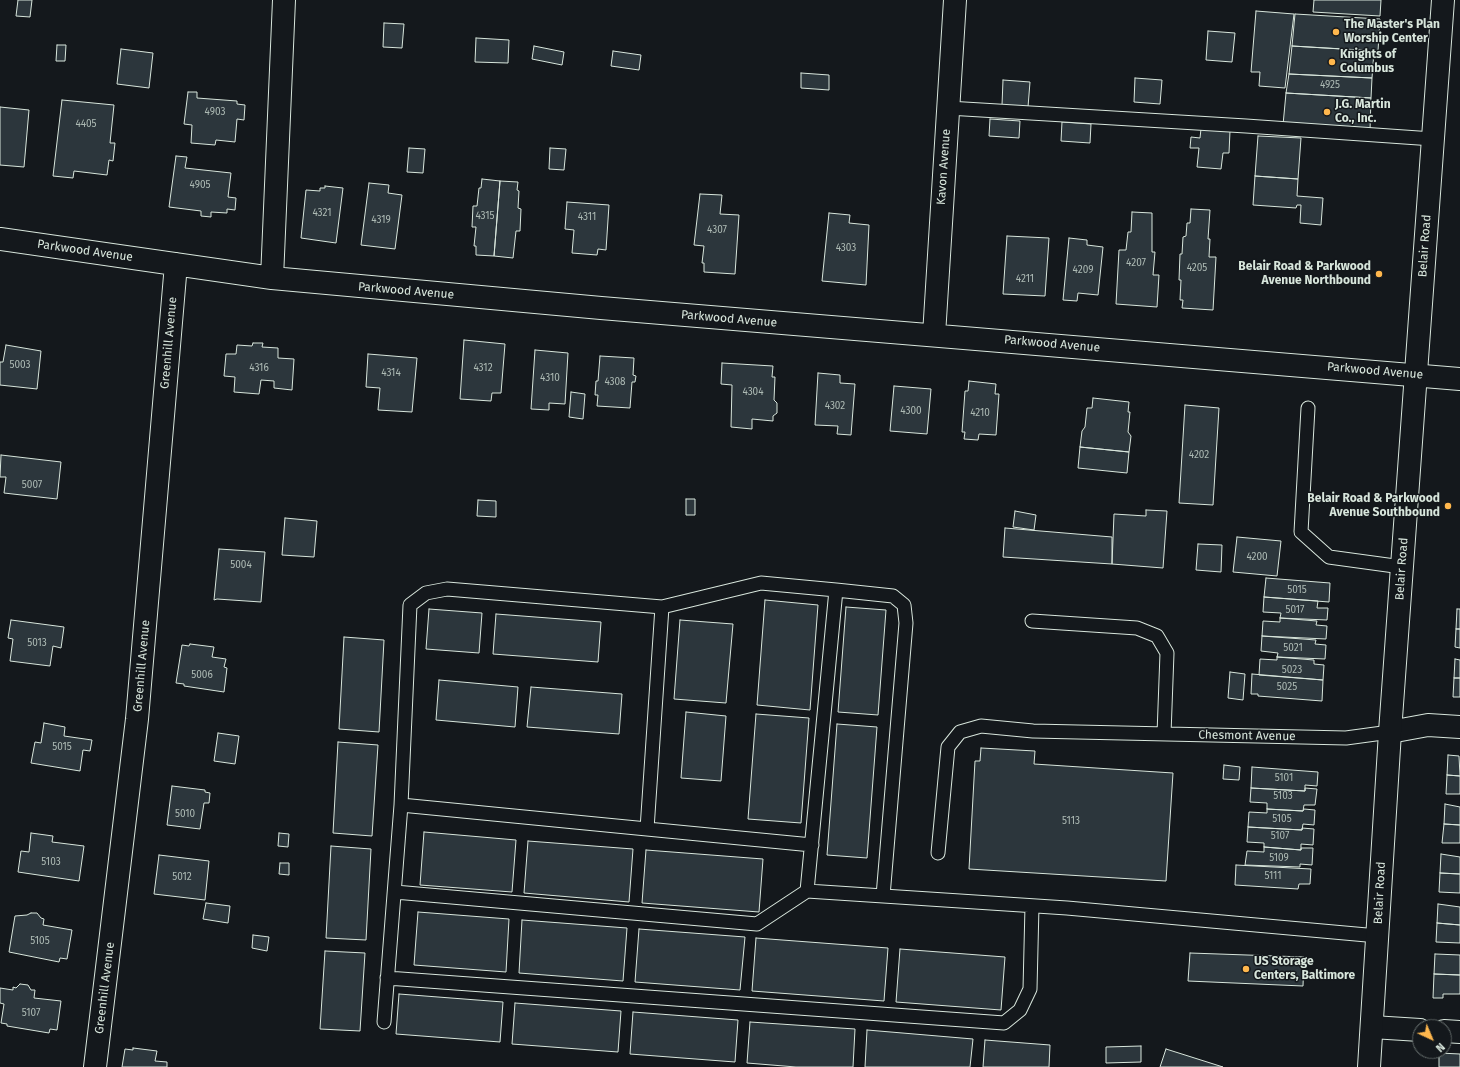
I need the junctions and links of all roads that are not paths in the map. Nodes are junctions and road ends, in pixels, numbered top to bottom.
1 (284, 0) edge
2 (955, 0) edge
3 (1443, 0) edge
4 (948, 108) junction
5 (1432, 139) junction
6 (0, 239) edge
7 (176, 264) junction
8 (272, 278) junction
9 (934, 335) junction
10 (1416, 374) junction
11 (1460, 379) edge
12 (1308, 408) dead end
13 (1402, 566) junction
14 (836, 590) junction
15 (662, 607) junction
16 (1032, 620) dead end
17 (1460, 727) edge
18 (1390, 732) junction
19 (1164, 734) junction
20 (401, 805) junction
21 (647, 829) junction
22 (812, 845) junction
23 (938, 853) dead end
24 (808, 891) junction
25 (395, 892) junction
26 (883, 896) junction
27 (1032, 906) junction
28 (1378, 936) junction
29 (387, 978) junction
30 (384, 1022) dead end
31 (1372, 1027) junction
32 (1412, 1030) edge
33 (95, 1067) edge
34 (1369, 1067) edge

1 - 8 street
2 - 4 street, Kavon Avenue
3 - 5 street, Belair Road
4 - 5 lane
4 - 9 street, Kavon Avenue
5 - 10 street, Belair Road
6 - 7 street, Parkwood Avenue
7 - 8 street, Parkwood Avenue
7 - 33 street, Greenhill Avenue
8 - 9 street, Parkwood Avenue
9 - 10 street, Parkwood Avenue
10 - 11 street, Parkwood Avenue
10 - 13 street, Belair Road
12 - 13 lane
13 - 18 street, Belair Road
14 - 15 lane
14 - 22 lane
14 - 26 lane
15 - 20 lane
15 - 21 lane
16 - 19 lane
17 - 18 street, Chesmont Avenue
18 - 19 lane, Chesmont Avenue
18 - 28 street, Belair Road
19 - 23 lane, Chesmont Avenue
20 - 21 lane
20 - 25 lane
21 - 22 lane
22 - 24 lane
24 - 25 lane
24 - 26 lane
25 - 29 lane
26 - 27 lane
27 - 28 lane
27 - 29 lane
28 - 31 street, Belair Road
29 - 30 lane
31 - 32 street
31 - 34 street, Belair Road

